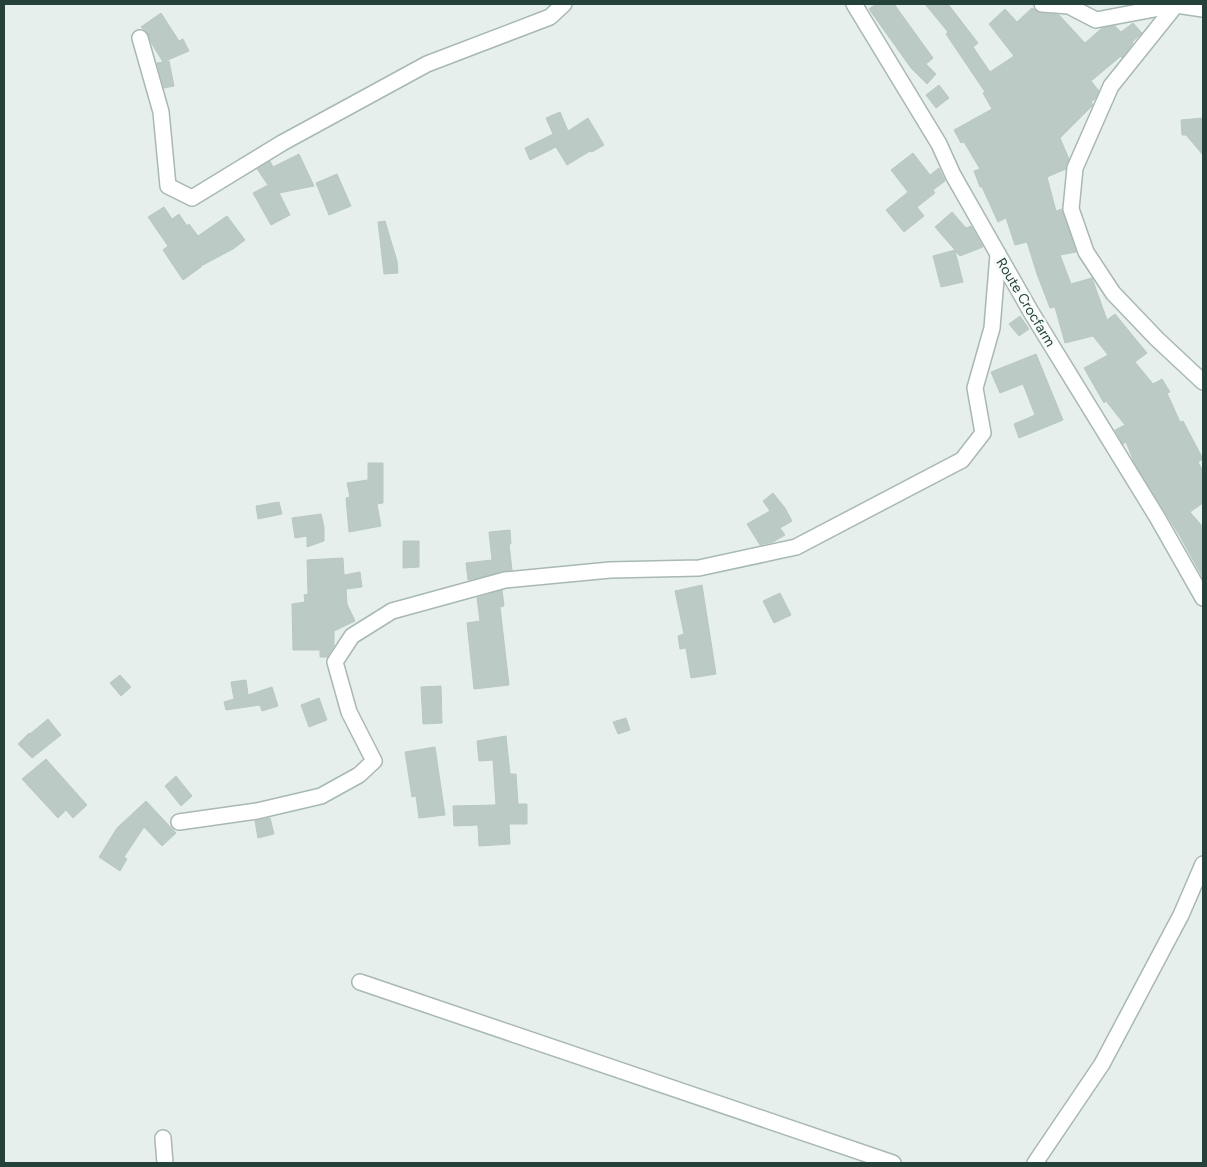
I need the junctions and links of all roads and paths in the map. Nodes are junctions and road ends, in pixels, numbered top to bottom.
1 (564, 4) edge
2 (854, 4) edge
3 (1042, 4) edge
4 (1071, 5) edge
5 (1176, 5) junction
6 (1203, 9) edge
7 (140, 38) dead end
8 (998, 254) junction
9 (1203, 382) edge
10 (1203, 598) edge
11 (179, 822) dead end
12 (1203, 864) edge
13 (360, 982) dead end
14 (163, 1138) dead end
15 (166, 1163) edge
16 (893, 1163) edge
17 (1035, 1163) edge

1 - 7 street
2 - 8 street, Route Crocfarm
3 - 4 street
4 - 5 street
5 - 6 street
5 - 9 street
8 - 10 street, Route Crocfarm
8 - 11 street
12 - 17 street
13 - 16 street
14 - 15 street

